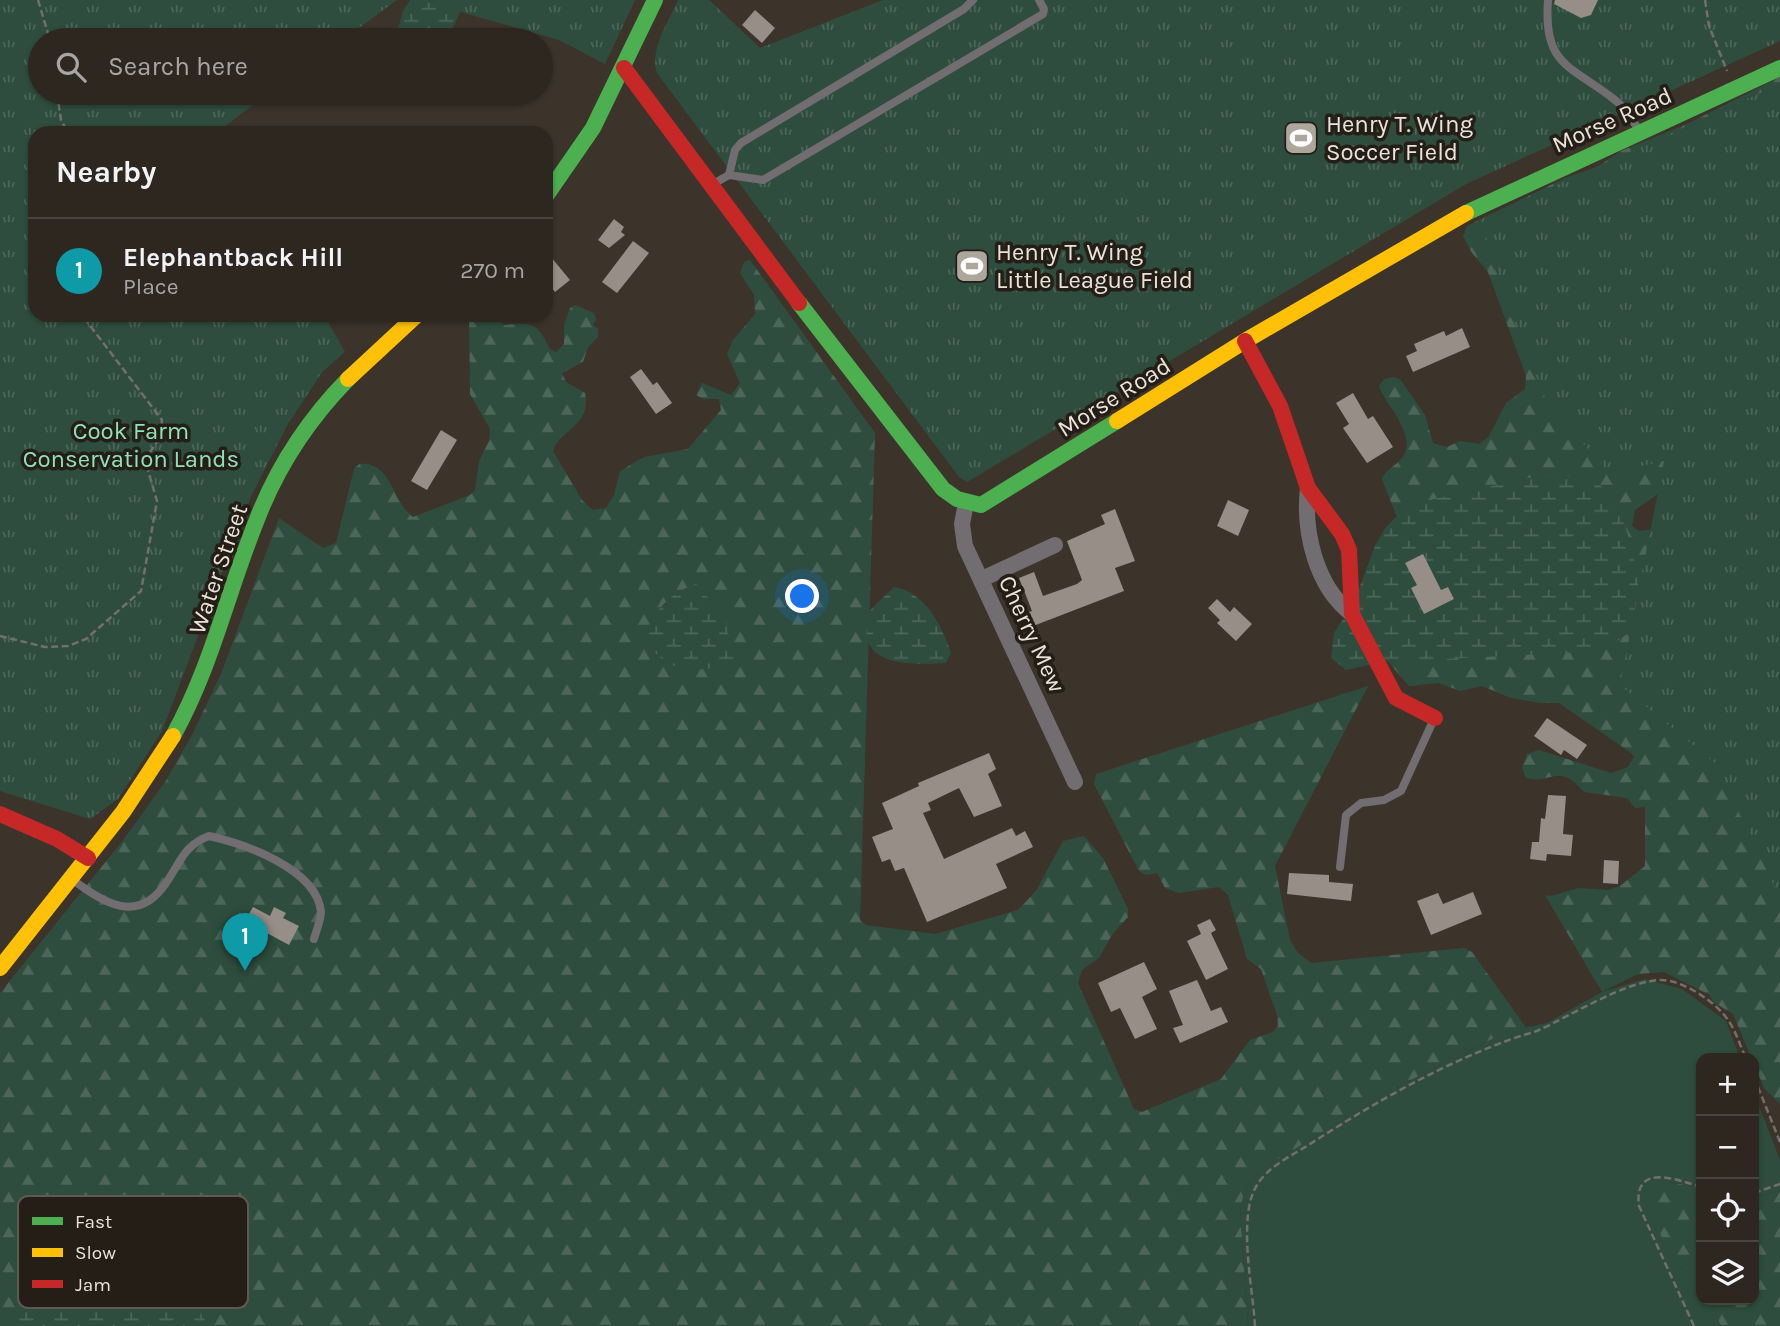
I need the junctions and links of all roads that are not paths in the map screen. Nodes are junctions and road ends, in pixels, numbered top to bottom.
1 (655, 0) edge
2 (973, 0) edge
3 (1039, 0) edge
4 (1548, 0) edge
5 (624, 68) junction
6 (1780, 68) edge
7 (1640, 132) junction
8 (729, 174) junction
9 (553, 186) edge
10 (710, 186) junction
11 (409, 322) edge
12 (1245, 341) junction
13 (1308, 488) junction
14 (966, 503) junction
15 (1055, 545) dead end
16 (982, 579) junction
17 (1352, 614) junction
18 (1434, 718) joint
19 (1075, 782) dead end
20 (0, 814) edge
21 (88, 858) junction
22 (1340, 867) dead end
23 (71, 878) junction
24 (314, 939) dead end
25 (0, 968) edge

1 - 5 street
2 - 8 lane
3 - 8 lane
4 - 7 lane
5 - 9 street
5 - 10 street
6 - 7 street, Morse Road
7 - 12 street, Morse Road
8 - 10 lane
10 - 14 street
11 - 21 street, Water Street
12 - 13 street
12 - 14 street, Morse Road
13 - 17 street
13 - 17 street
14 - 16 street, Cherry Mew
15 - 16 street
16 - 19 street, Cherry Mew
17 - 18 street
18 - 22 lane
20 - 21 street
21 - 23 street, Water Street
23 - 24 lane
23 - 25 street, Water Street

